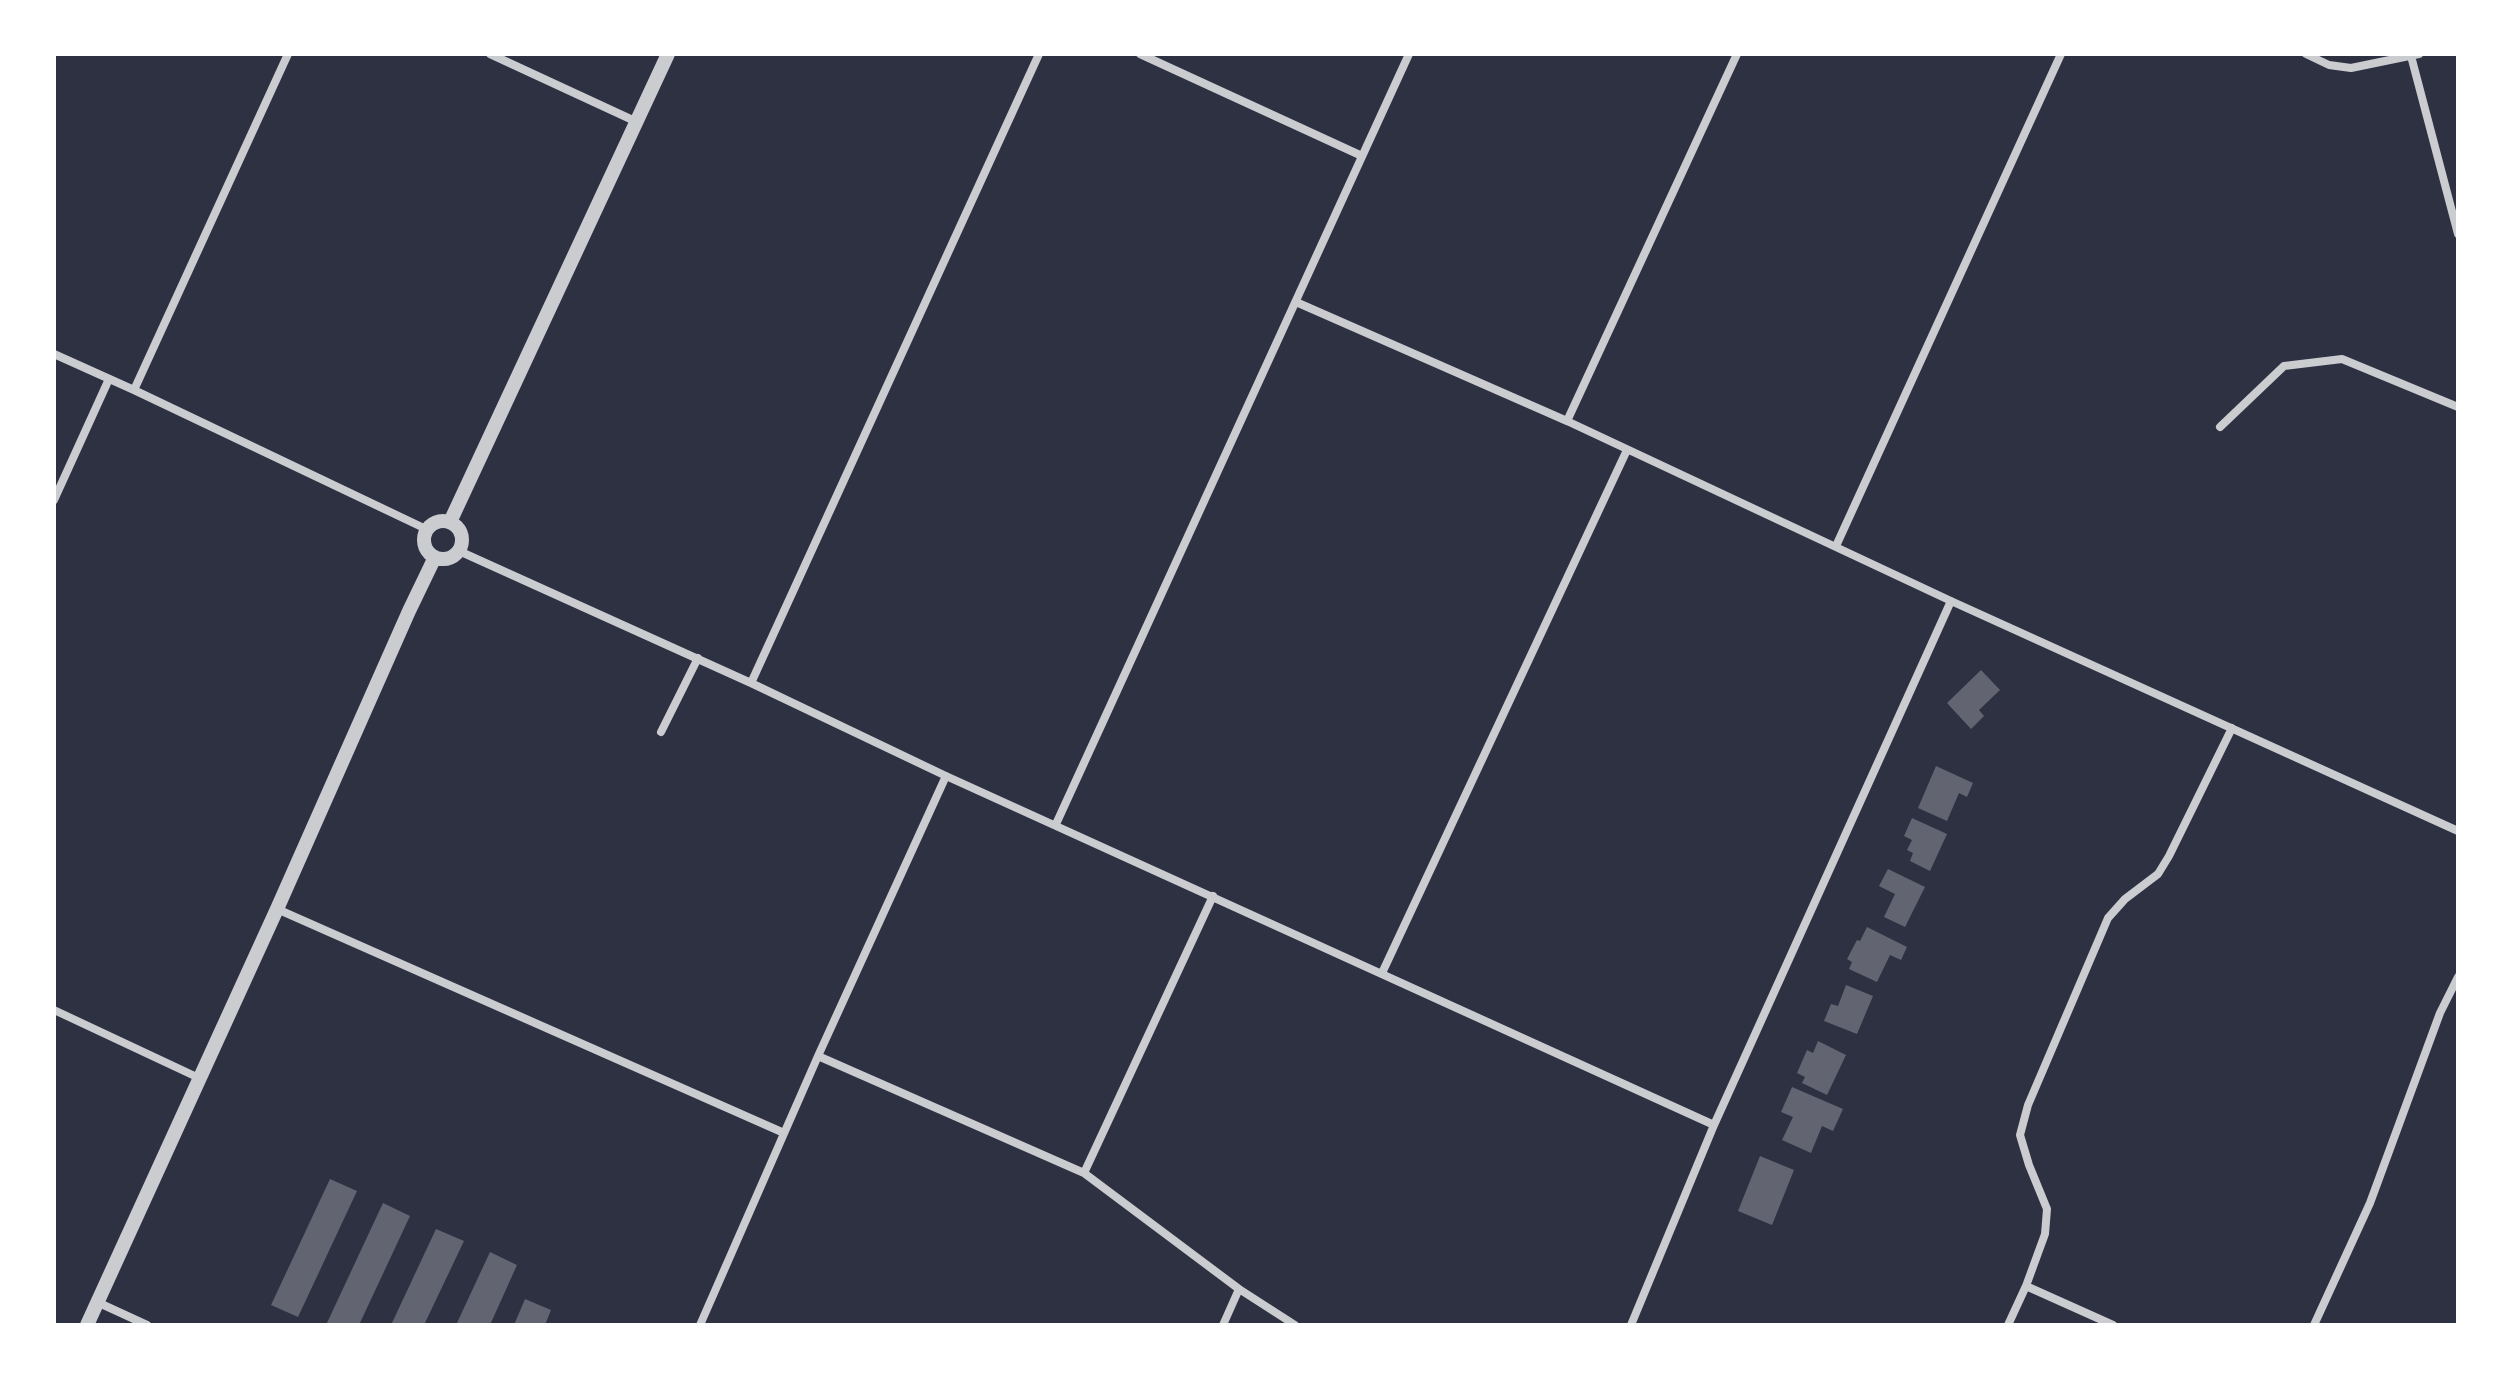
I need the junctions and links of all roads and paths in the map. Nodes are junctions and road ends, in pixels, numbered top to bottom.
1 (288, 54) edge
2 (490, 54) edge
3 (668, 54) edge
4 (1039, 54) edge
5 (1140, 54) edge
6 (1409, 54) edge
7 (1737, 54) edge
8 (2061, 54) edge
9 (2306, 54) edge
10 (2415, 55) edge
11 (637, 122) junction
12 (1362, 156) junction
13 (2458, 234) edge
14 (1296, 302) junction
15 (54, 354) edge
16 (109, 379) junction
17 (134, 390) junction
18 (2458, 407) edge
19 (1567, 421) junction
20 (2220, 427) dead end
21 (1627, 450) junction
22 (54, 500) edge
23 (450, 522) junction
24 (426, 529) junction
25 (1836, 546) junction
26 (459, 551) junction
27 (435, 557) junction
28 (1951, 601) junction
29 (698, 658) junction
30 (751, 683) junction
31 (2232, 728) junction
32 (661, 732) dead end
33 (946, 776) junction
34 (1056, 824) junction
35 (2458, 831) edge
36 (1213, 896) junction
37 (277, 909) junction
38 (1382, 973) junction
39 (2458, 977) edge
40 (54, 1010) edge
41 (818, 1056) junction
42 (199, 1078) junction
43 (1714, 1125) junction
44 (784, 1133) junction
45 (1084, 1173) junction
46 (2026, 1286) junction
47 (1239, 1289) junction
48 (97, 1302) junction
49 (87, 1325) edge
50 (147, 1325) edge
51 (700, 1325) edge
52 (1223, 1325) edge
53 (1295, 1325) edge
54 (1631, 1325) edge
55 (2008, 1325) edge
56 (2113, 1325) edge
57 (2314, 1325) edge

1 - 17 street
2 - 11 street
3 - 11 street
4 - 30 street
5 - 12 street
6 - 12 street
7 - 19 street
8 - 25 street
9 - 10 street
10 - 13 street
11 - 23 street
12 - 14 street
14 - 19 street
14 - 34 street
15 - 16 street
16 - 17 street
16 - 22 street
17 - 24 street
18 - 20 street
19 - 21 street
21 - 25 street
21 - 38 street
23 - 24 street
23 - 26 street
24 - 27 street
25 - 28 street
26 - 27 street
26 - 29 street
27 - 37 street
28 - 31 street
28 - 43 street
29 - 30 street
29 - 32 street
30 - 33 street
31 - 35 street
31 - 46 street
33 - 34 street
33 - 41 street
34 - 36 street
36 - 38 street
36 - 45 street
37 - 42 street
37 - 44 street
38 - 43 street
39 - 57 street
40 - 42 street
41 - 44 street
41 - 45 street
42 - 48 street
43 - 54 street
44 - 51 street
45 - 47 street
46 - 55 street
46 - 56 street
47 - 52 street
47 - 53 street
48 - 49 street
48 - 50 street

